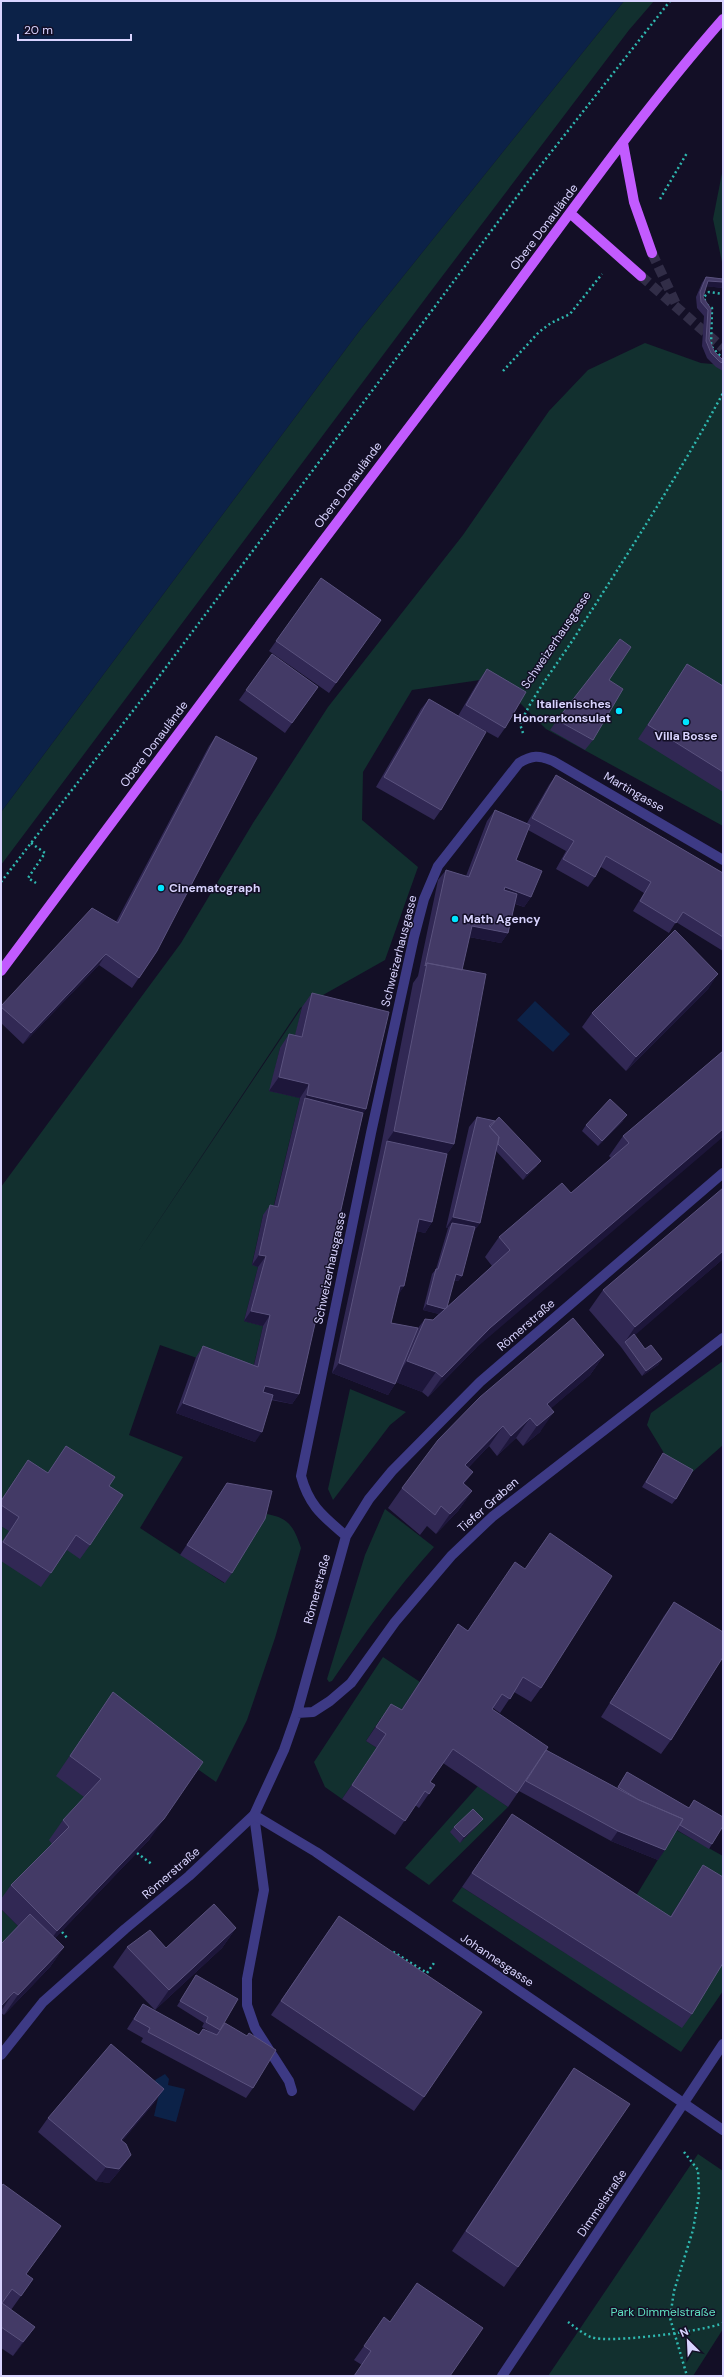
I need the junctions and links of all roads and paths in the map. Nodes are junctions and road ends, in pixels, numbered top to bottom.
1 (670, 1) edge
2 (723, 20) edge
3 (623, 143) junction
4 (571, 214) junction
5 (652, 252) tunnel mouth
6 (641, 276) tunnel mouth
7 (723, 294) edge
8 (723, 359) edge
9 (723, 393) edge
10 (530, 756) junction
11 (31, 843) junction
12 (723, 860) edge
13 (28, 878) dead end
14 (1, 882) edge
15 (1, 971) edge
16 (723, 1173) edge
17 (723, 1338) edge
18 (346, 1536) junction
19 (297, 1713) junction
20 (254, 1815) junction
21 (137, 1853) edge
22 (153, 1865) edge
23 (62, 1932) edge
24 (68, 1939) edge
25 (387, 1959) edge
26 (434, 1963) dead end
27 (723, 2044) edge
28 (1, 2055) edge
29 (292, 2091) dead end
30 (683, 2104) junction
31 (723, 2130) edge
32 (684, 2152) dead end
33 (567, 2322) dead end
34 (723, 2323) edge
35 (674, 2334) junction
36 (502, 2376) edge
37 (687, 2376) edge

1 - 11 path
2 - 3 main road, Obere Donaulände
3 - 4 main road, Obere Donaulände
3 - 5 main road
4 - 6 main road
4 - 15 main road, Obere Donaulände
7 - 8 path
9 - 10 path, Schweizerhausgasse
10 - 12 street, Martingasse
10 - 18 street, Schweizerhausgasse
11 - 13 path
11 - 14 path
16 - 18 street, Römerstraße
17 - 19 street, Tiefer Graben
18 - 19 street, Römerstraße
19 - 20 street, Römerstraße
20 - 28 street, Römerstraße
20 - 29 street
20 - 30 street, Johannesgasse
21 - 22 path
23 - 24 path
25 - 26 path
27 - 30 street, Dimmelstraße
30 - 31 street, Johannesgasse
30 - 36 street, Dimmelstraße
32 - 35 path
33 - 35 path
34 - 35 path
35 - 37 path

